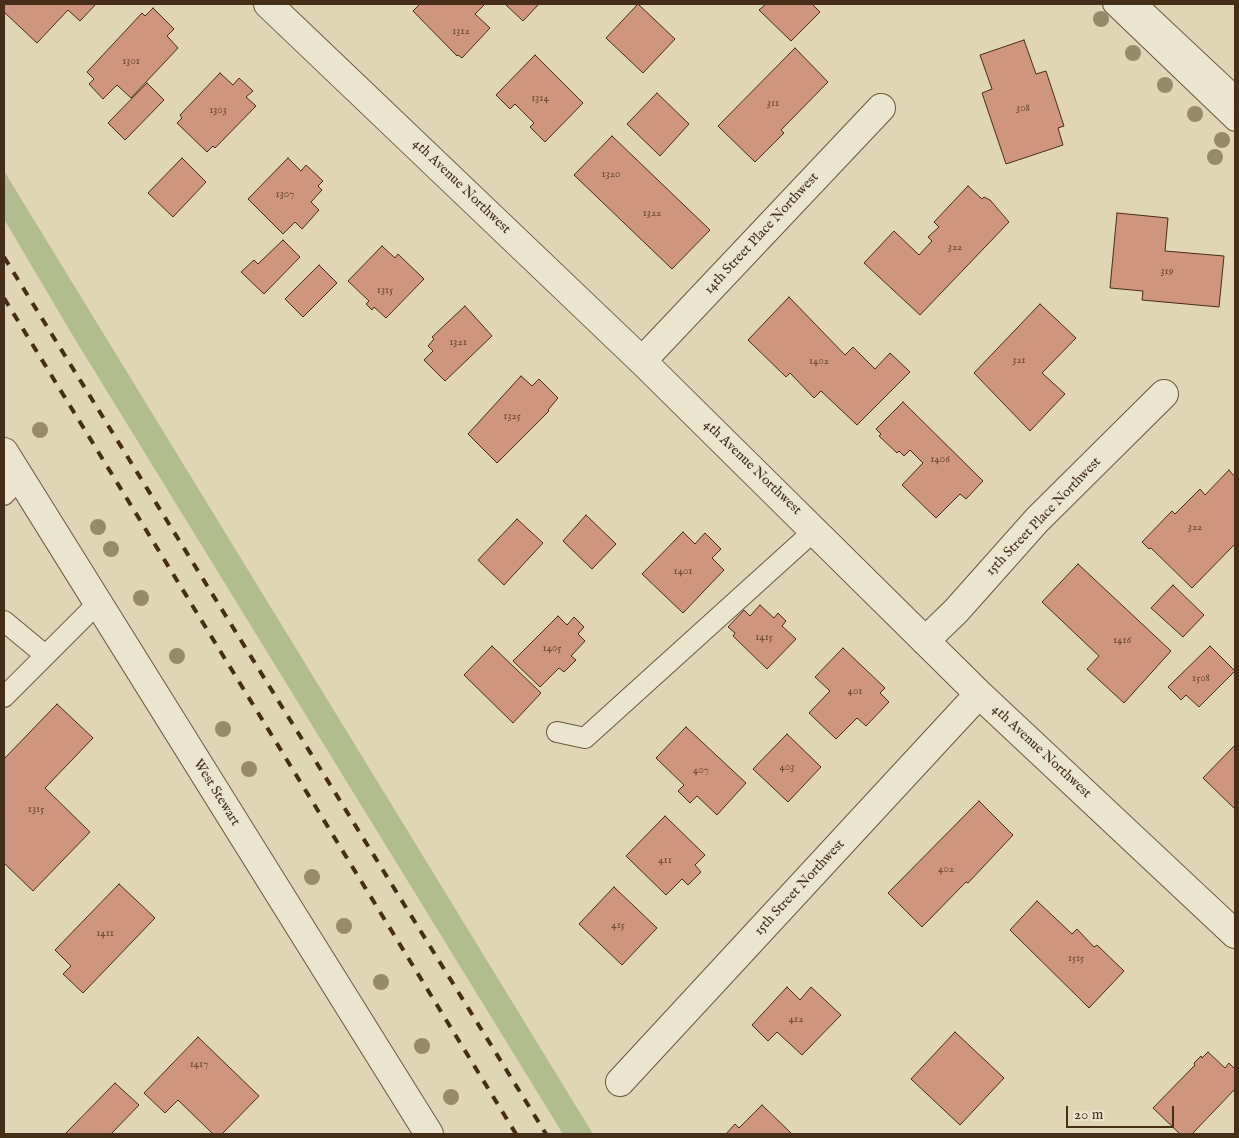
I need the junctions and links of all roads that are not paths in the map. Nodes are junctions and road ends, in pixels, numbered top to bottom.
1 (268, 4) edge
2 (1112, 4) edge
3 (1137, 4) edge
4 (1235, 96) edge
5 (881, 108) dead end
6 (1235, 120) edge
7 (642, 361) junction
8 (1164, 394) dead end
9 (4, 452) edge
10 (12, 487) edge
11 (814, 530) junction
12 (98, 603) junction
13 (4, 621) edge
14 (925, 641) junction
15 (45, 655) junction
16 (979, 694) junction
17 (4, 697) edge
18 (557, 732) dead end
19 (1235, 934) edge
20 (620, 1082) dead end
21 (429, 1134) edge

1 - 7 street, 4th Avenue Northwest
2 - 6 lane
3 - 4 lane
5 - 7 street, 14th Street Place Northwest
7 - 11 street, 4th Avenue Northwest
8 - 14 street, 15th Street Place Northwest
9 - 10 street, West Stewart
10 - 12 street, West Stewart
11 - 14 street, 4th Avenue Northwest
11 - 18 lane
12 - 15 lane
12 - 21 street, West Stewart
13 - 15 lane
14 - 16 street, 4th Avenue Northwest
15 - 17 lane
16 - 19 street, 4th Avenue Northwest
16 - 20 street, 15th Street Northwest

